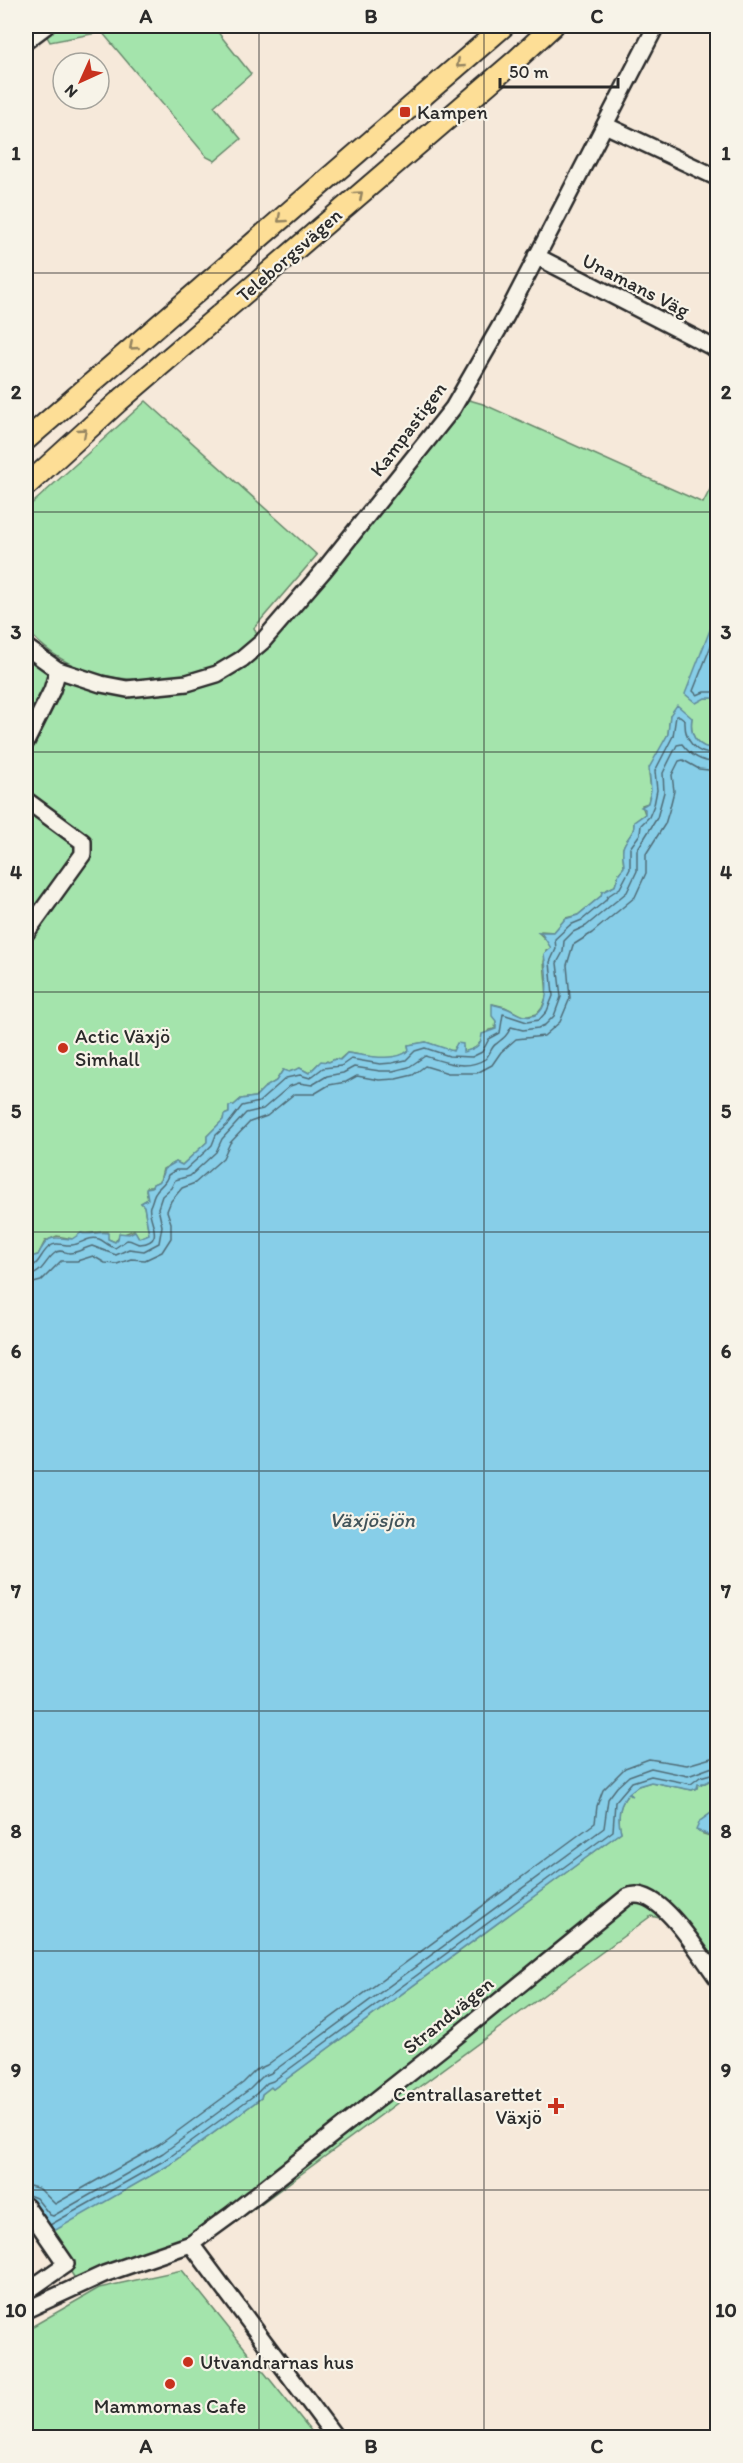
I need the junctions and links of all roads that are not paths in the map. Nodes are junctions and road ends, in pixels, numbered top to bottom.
1 (46, 26) edge
2 (504, 26) edge
3 (553, 26) edge
4 (656, 26) edge
5 (26, 41) edge
6 (605, 125) junction
7 (717, 178) edge
8 (536, 256) junction
9 (717, 350) edge
10 (26, 440) edge
11 (26, 486) edge
12 (28, 651) edge
13 (58, 670) junction
14 (26, 742) edge
15 (26, 800) edge
16 (26, 933) edge
17 (717, 1979) edge
18 (26, 2206) edge
19 (191, 2244) junction
20 (26, 2292) edge
21 (26, 2310) edge
22 (336, 2438) edge

1 - 5 street
2 -> 10 main road, Teleborgsvägen
11 -> 3 main road, Teleborgsvägen
4 - 6 street, Kampastigen
6 - 7 street
6 - 8 street, Kampastigen
8 - 9 street, Unamans Väg
8 - 13 street, Kampastigen
12 - 13 street, Kampastigen
13 - 14 street
15 - 16 street
17 - 19 street, Strandvägen
18 - 20 street
19 - 21 street, Strandvägen
19 - 22 street

